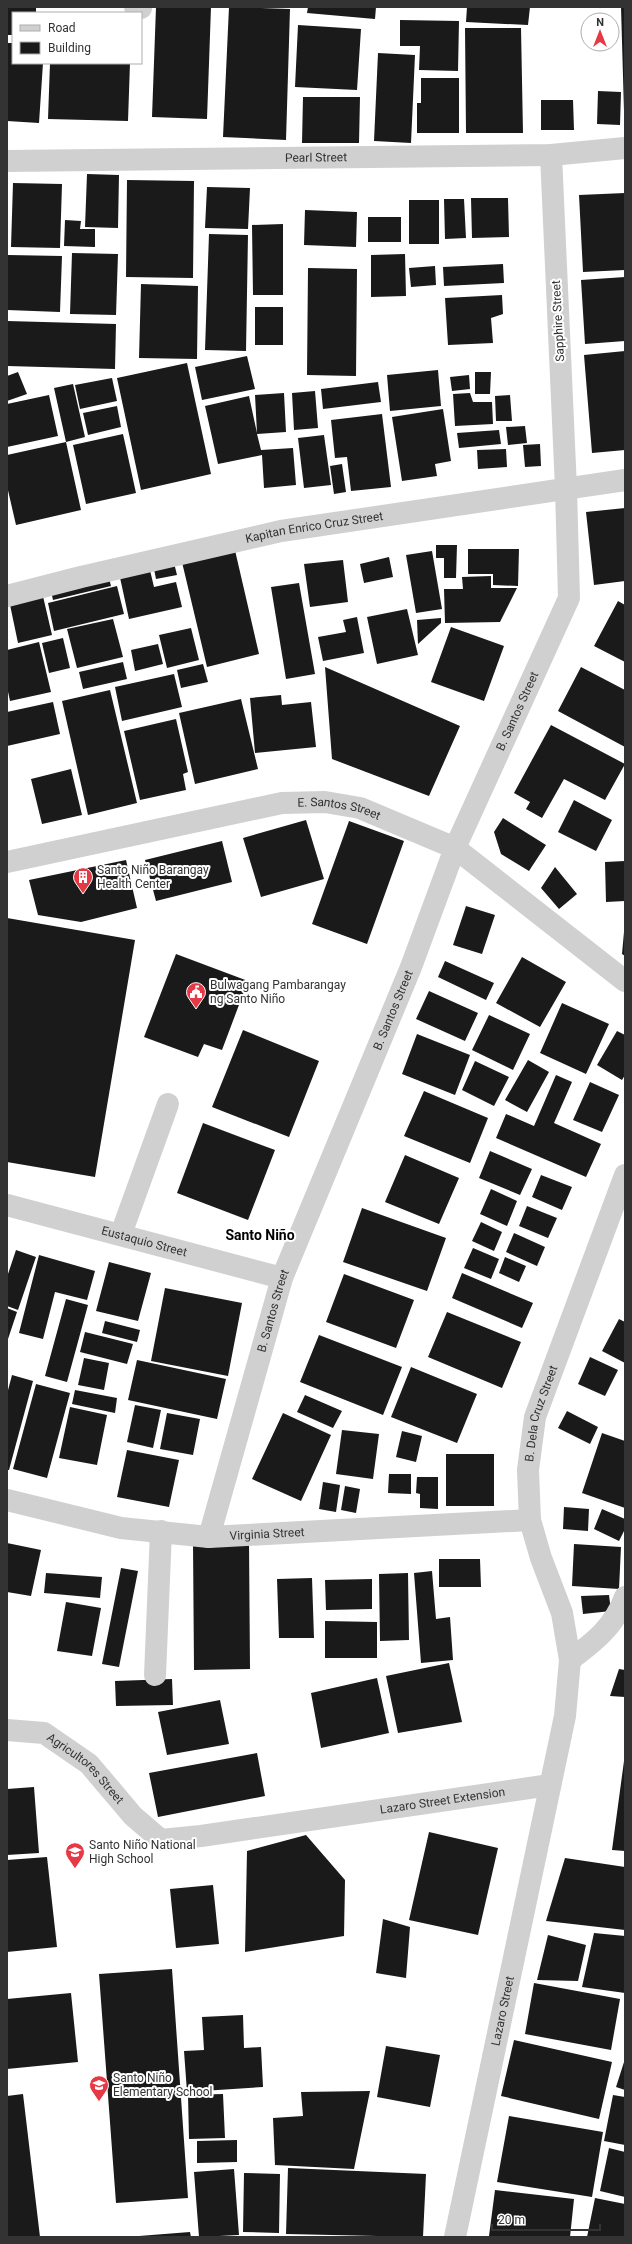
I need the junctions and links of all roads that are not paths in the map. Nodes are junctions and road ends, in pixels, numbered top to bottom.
1 (135, 7) edge
2 (141, 8) edge
3 (625, 148) edge
4 (551, 155) junction
5 (7, 161) edge
6 (625, 480) edge
7 (566, 488) junction
8 (7, 596) edge
9 (454, 848) junction
10 (7, 862) edge
11 (625, 981) edge
12 (168, 1104) dead end
13 (625, 1175) edge
14 (7, 1205) edge
15 (122, 1234) junction
16 (282, 1278) junction
17 (7, 1500) edge
18 (530, 1520) junction
19 (160, 1531) junction
20 (209, 1537) junction
21 (625, 1597) edge
22 (570, 1660) junction
23 (155, 1675) dead end
24 (7, 1730) edge
25 (550, 1785) junction
26 (133, 1816) joint
27 (455, 2237) edge

1 - 2 street
3 - 4 street, Pearl Street
4 - 5 street, Pearl Street
4 - 7 street, Sapphire Street
6 - 7 street, Kapitan Enrico Cruz Street
7 - 8 street, Kapitan Enrico Cruz Street
7 - 9 street, B. Santos Street
9 - 10 street, E. Santos Street
9 - 11 street, E. Santos Street
9 - 16 street, B. Santos Street
12 - 15 street
13 - 18 street, B. Dela Cruz Street
14 - 15 street, Eustaquio Street
15 - 16 street, Eustaquio Street
16 - 20 street, B. Santos Street
17 - 19 street, Virginia Street
18 - 20 street, Virginia Street
18 - 22 street, B. Dela Cruz Street
19 - 20 street, Virginia Street
19 - 23 street
21 - 22 street
22 - 25 street
24 - 26 street, Agricultores Street
25 - 26 street, Lazaro Street Extension
25 - 27 street, Lazaro Street

